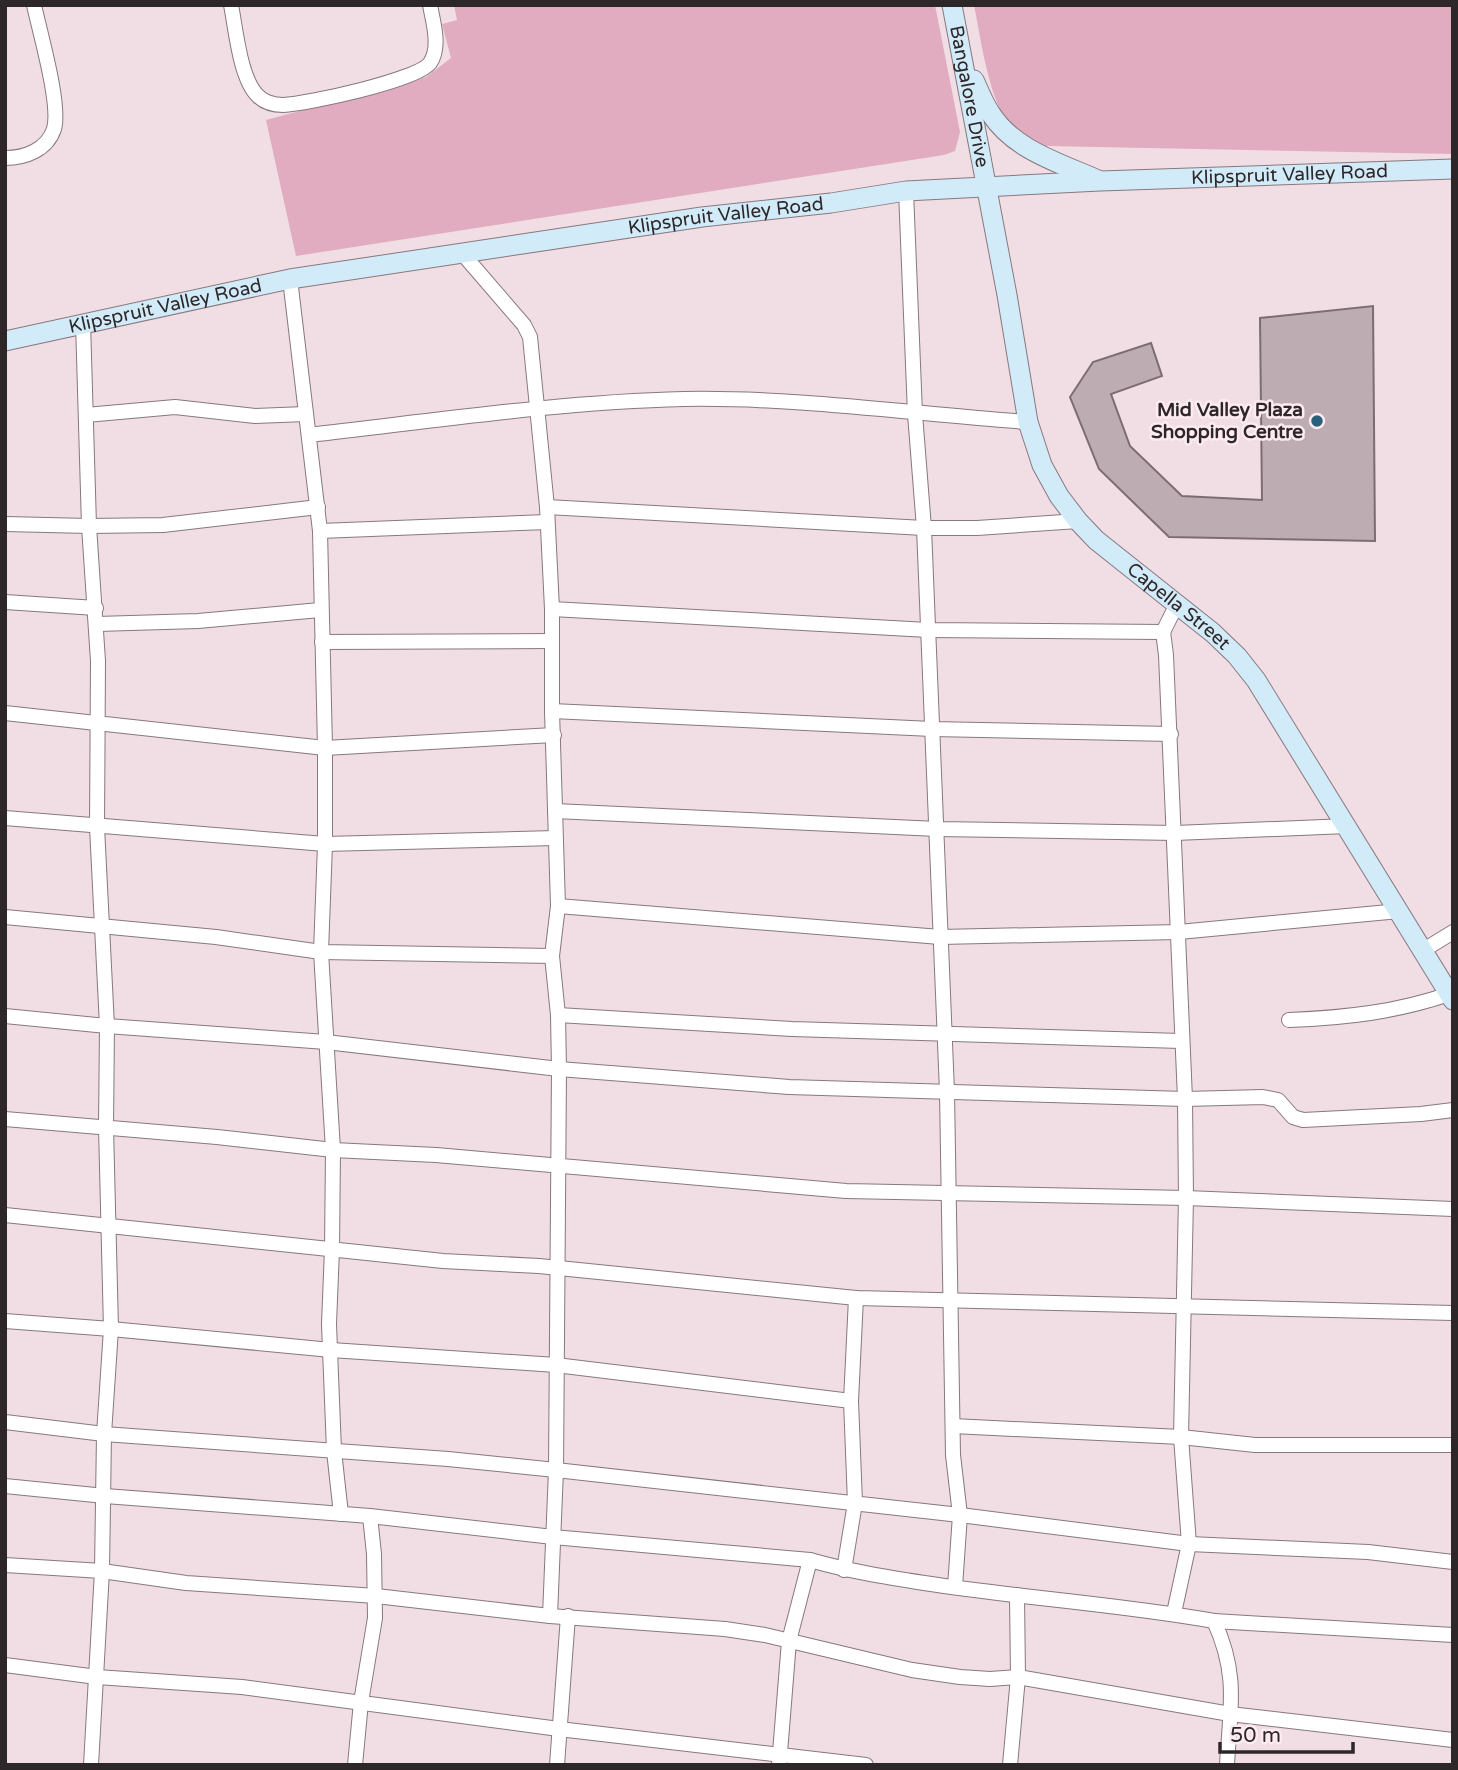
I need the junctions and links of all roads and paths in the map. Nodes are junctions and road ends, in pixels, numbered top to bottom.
1 (34, 5) edge
2 (231, 5) edge
3 (430, 5) edge
4 (952, 5) edge
5 (962, 57) junction
6 (5, 158) edge
7 (1453, 169) edge
8 (1100, 181) junction
9 (986, 189) junction
10 (906, 191) junction
11 (461, 252) junction
12 (290, 279) junction
13 (83, 322) junction
14 (5, 341) edge
15 (539, 408) junction
16 (306, 414) junction
17 (915, 414) junction
18 (86, 415) junction
19 (1028, 422) junction
20 (309, 435) junction
21 (318, 507) junction
22 (547, 515) junction
23 (1077, 521) junction
24 (5, 524) edge
25 (89, 526) junction
26 (924, 528) junction
27 (320, 531) junction
28 (5, 602) edge
29 (1177, 604) junction
30 (96, 608) junction
31 (552, 609) junction
32 (320, 610) junction
33 (97, 624) junction
34 (928, 630) junction
35 (1163, 632) junction
36 (552, 641) junction
37 (322, 642) junction
38 (552, 711) junction
39 (5, 713) edge
40 (99, 724) junction
41 (932, 729) junction
42 (1171, 734) junction
43 (554, 735) junction
44 (325, 748) junction
45 (555, 811) junction
46 (5, 818) edge
47 (1347, 826) junction
48 (97, 827) junction
49 (937, 830) junction
50 (1175, 832) junction
51 (555, 838) junction
52 (326, 844) junction
53 (558, 906) junction
54 (1399, 911) junction
55 (5, 917) edge
56 (101, 926) junction
57 (1178, 932) junction
58 (1453, 932) edge
59 (940, 937) junction
60 (1422, 951) junction
61 (321, 952) junction
62 (552, 956) junction
63 (1451, 997) edge
64 (558, 1015) junction
65 (5, 1016) edge
66 (1289, 1020) dead end
67 (107, 1026) junction
68 (944, 1034) junction
69 (1181, 1041) junction
70 (326, 1042) junction
71 (559, 1069) junction
72 (947, 1092) junction
73 (1185, 1099) junction
74 (1453, 1110) edge
75 (5, 1118) edge
76 (106, 1127) junction
77 (333, 1150) junction
78 (557, 1166) junction
79 (948, 1195) junction
80 (1186, 1198) junction
81 (1453, 1209) edge
82 (5, 1215) edge
83 (110, 1225) junction
84 (332, 1249) junction
85 (557, 1268) junction
86 (856, 1298) junction
87 (950, 1301) junction
88 (1183, 1308) junction
89 (1453, 1313) edge
90 (5, 1321) edge
91 (111, 1329) junction
92 (331, 1350) junction
93 (556, 1365) junction
94 (851, 1401) junction
95 (5, 1422) edge
96 (953, 1426) junction
97 (104, 1434) junction
98 (1181, 1437) junction
99 (1453, 1445) edge
100 (334, 1451) junction
101 (556, 1470) junction
102 (5, 1486) edge
103 (105, 1496) junction
104 (855, 1503) junction
105 (341, 1514) junction
106 (960, 1515) junction
107 (370, 1516) junction
108 (553, 1537) junction
109 (1189, 1544) junction
110 (810, 1560) junction
111 (1453, 1562) edge
112 (5, 1564) edge
113 (844, 1570) junction
114 (102, 1571) junction
115 (956, 1587) junction
116 (1017, 1595) junction
117 (376, 1596) junction
118 (1174, 1613) junction
119 (550, 1616) junction
120 (568, 1616) junction
121 (1214, 1621) junction
122 (1453, 1635) edge
123 (789, 1641) junction
124 (5, 1665) edge
125 (97, 1677) junction
126 (1018, 1677) junction
127 (361, 1702) junction
128 (1230, 1714) junction
129 (559, 1729) junction
130 (1453, 1740) edge
131 (780, 1760) edge
132 (91, 1765) edge
133 (355, 1765) edge
134 (557, 1765) edge
135 (866, 1765) edge
136 (1010, 1765) edge
137 (1227, 1765) edge

1 - 6 street
2 - 3 street
4 - 5 main road, Bangalore Drive
5 - 8 main road
5 - 9 main road, Bangalore Drive
7 - 8 main road, Klipspruit Valley Road
8 - 9 main road, Klipspruit Valley Road
9 - 10 main road, Klipspruit Valley Road
9 - 19 main road, Capella Street
10 - 11 main road, Klipspruit Valley Road
10 - 17 street
11 - 12 main road, Klipspruit Valley Road
11 - 15 street
12 - 13 main road, Klipspruit Valley Road
12 - 16 street
13 - 14 main road, Klipspruit Valley Road
13 - 18 street
15 - 17 street
15 - 20 street
15 - 22 street
16 - 18 street
16 - 20 street
17 - 19 street
17 - 26 street
18 - 25 street
19 - 23 main road, Capella Street
20 - 21 street
21 - 25 street
21 - 27 street
22 - 26 street
22 - 27 street
22 - 31 street
23 - 26 street
23 - 29 main road, Capella Street
24 - 25 street
25 - 30 street
26 - 34 street
27 - 32 street
28 - 30 street
29 - 35 street
29 - 47 main road, Capella Street
30 - 33 street
31 - 34 street
31 - 36 street
32 - 33 street
32 - 37 street
33 - 40 street
34 - 35 street
34 - 41 street
35 - 42 street
36 - 37 street
36 - 38 street
37 - 44 street
38 - 41 street
38 - 43 street
39 - 40 street
40 - 44 street
40 - 48 street
41 - 42 street
41 - 49 street
42 - 50 street
43 - 44 street
43 - 45 street
44 - 52 street
45 - 49 street
45 - 51 street
46 - 48 street
47 - 50 street
47 - 54 main road, Capella Street
48 - 52 street
48 - 56 street
49 - 50 street
49 - 59 street
50 - 57 street
51 - 52 street
51 - 53 street
52 - 61 street
53 - 59 street
53 - 62 street
54 - 57 street
54 - 60 main road, Capella Street
55 - 56 street
56 - 61 street
56 - 67 street
57 - 59 street
57 - 69 street
58 - 60 street
59 - 68 street
60 - 63 main road, Capella Street
61 - 62 street
61 - 70 street
62 - 64 street
63 - 66 street
64 - 68 street
64 - 71 street
65 - 67 street
67 - 70 street
67 - 76 street
68 - 69 street
68 - 72 street
69 - 73 street
70 - 71 street
70 - 77 street
71 - 72 street
71 - 78 street
72 - 73 street
72 - 79 street
73 - 74 street
73 - 80 street
75 - 76 street
76 - 77 street
76 - 83 street
77 - 78 street
77 - 84 street
78 - 79 street
78 - 85 street
79 - 80 street
79 - 87 street
80 - 81 street
80 - 88 street
82 - 83 street
83 - 84 street
83 - 91 street
84 - 85 street
84 - 92 street
85 - 86 street
85 - 93 street
86 - 87 street
86 - 94 street
87 - 88 street
87 - 96 street
88 - 89 street
88 - 98 street
90 - 91 street
91 - 92 street
91 - 97 street
92 - 93 street
92 - 100 street
93 - 94 street
93 - 101 street
94 - 104 street
95 - 97 street
96 - 98 street
96 - 106 street
97 - 100 street
97 - 103 street
98 - 99 street
98 - 109 street
100 - 101 street
100 - 105 street
101 - 104 street
101 - 108 street
102 - 103 street
103 - 105 street
103 - 114 street
104 - 106 street
104 - 113 street
105 - 107 street
106 - 109 street
106 - 115 street
107 - 108 street
107 - 117 street
108 - 110 street
108 - 119 street
109 - 111 street
109 - 118 street
110 - 113 street
110 - 123 street
112 - 114 street
113 - 115 street
114 - 117 street
114 - 125 street
115 - 116 street
116 - 118 street
116 - 126 street
117 - 119 street
117 - 127 street
118 - 121 street
119 - 120 street
120 - 123 street
120 - 129 street
121 - 122 street
121 - 128 street
123 - 126 street
123 - 131 street
124 - 125 street
125 - 127 street
125 - 132 street
126 - 128 street
126 - 136 street
127 - 129 street
127 - 133 street
128 - 130 street
128 - 137 street
129 - 131 street
129 - 134 street
131 - 135 street

